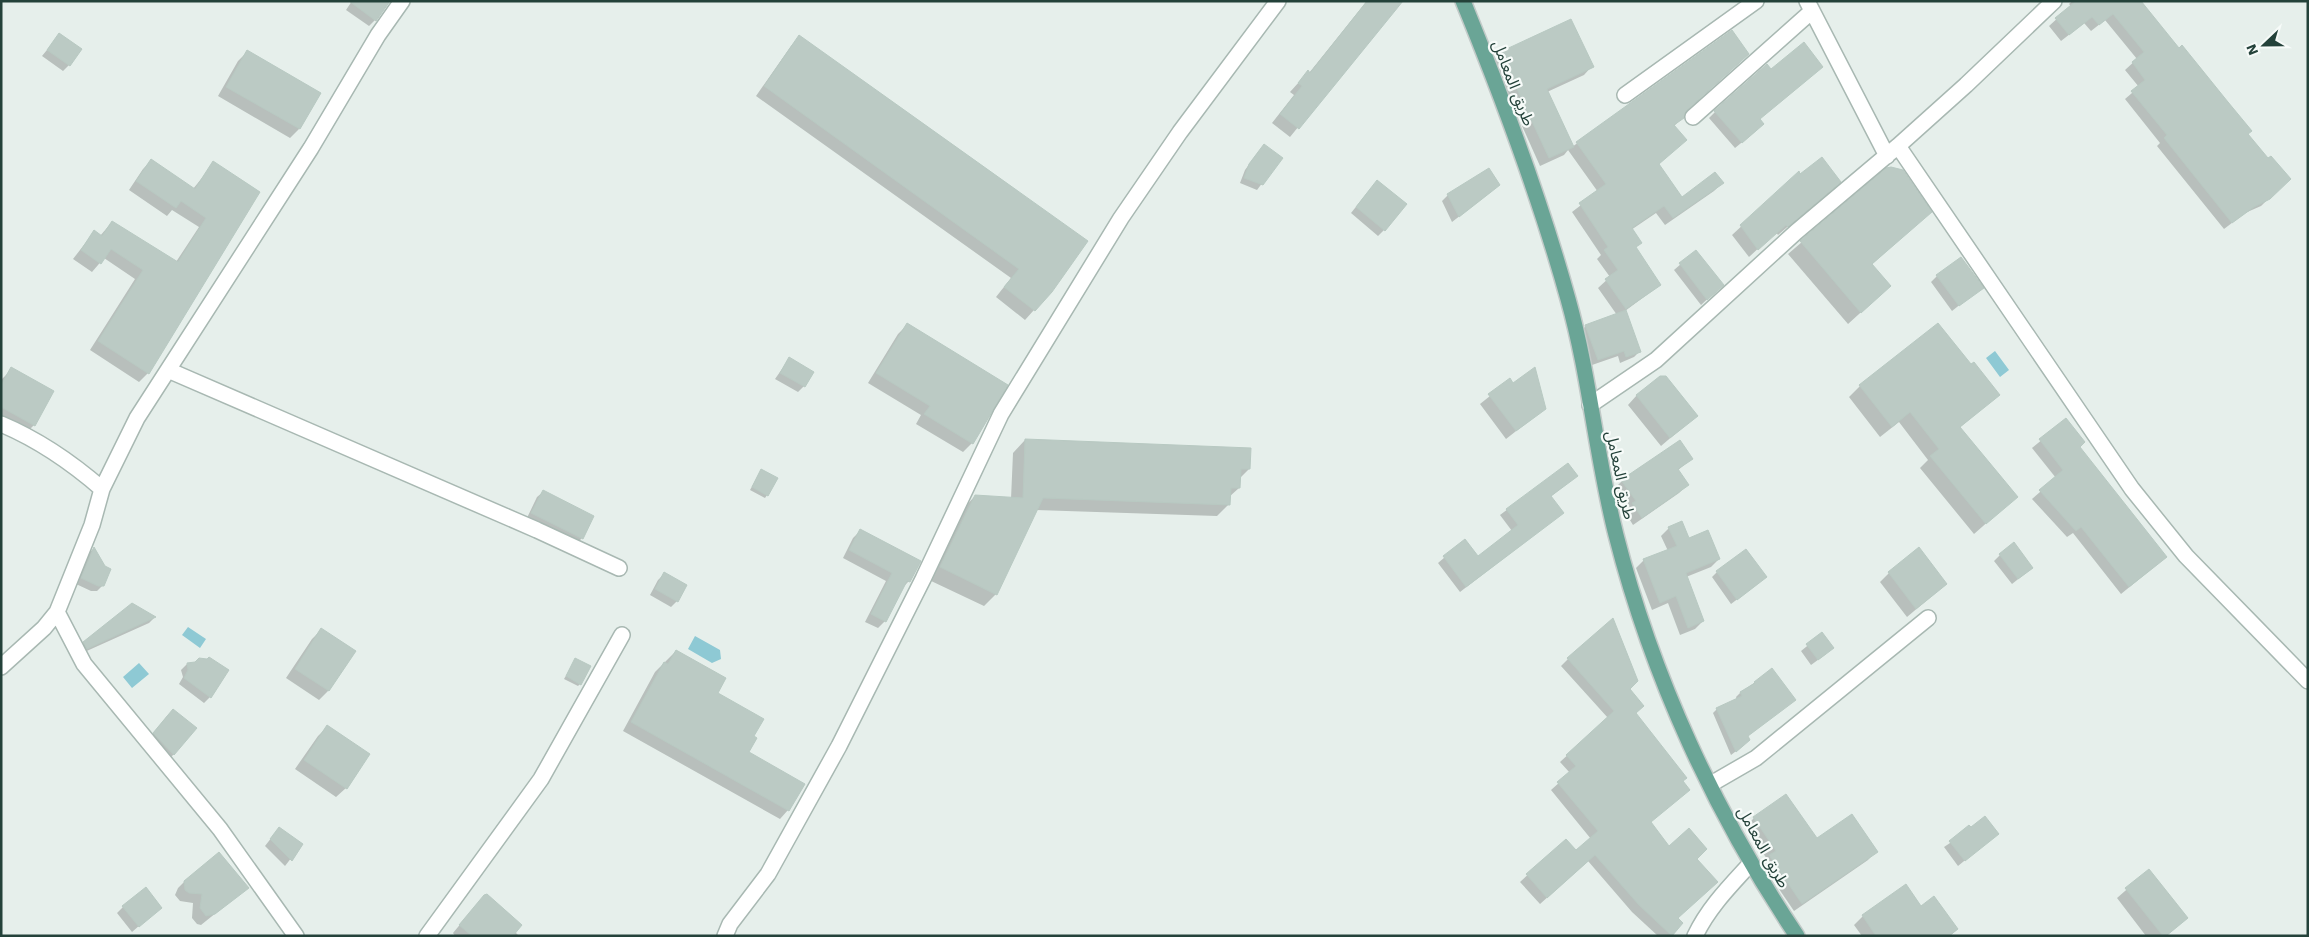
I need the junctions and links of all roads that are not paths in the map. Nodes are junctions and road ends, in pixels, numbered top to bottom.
1 (402, 1) edge
2 (1278, 1) edge
3 (1464, 1) edge
4 (1756, 1) edge
5 (2054, 1) edge
6 (1810, 6) edge
7 (1625, 95) dead end
8 (1693, 116) dead end
9 (1892, 151) junction
10 (168, 370) junction
11 (1590, 405) junction
12 (1, 424) edge
13 (102, 489) junction
14 (619, 568) dead end
15 (57, 612) junction
16 (1928, 618) dead end
17 (622, 636) dead end
18 (1, 667) edge
19 (2308, 682) edge
20 (1711, 784) junction
21 (1751, 864) junction
22 (296, 936) edge
23 (427, 936) edge
24 (725, 936) edge
25 (1695, 936) edge
26 (1797, 936) edge

1 - 10 street
2 - 24 street
3 - 11 main road, طريق المعامل
4 - 7 street
5 - 9 street
6 - 8 street
6 - 9 street
9 - 11 street
9 - 19 street
10 - 13 street
10 - 14 street
11 - 20 main road, طريق المعامل
12 - 13 street
13 - 15 street
15 - 18 street
15 - 22 street
16 - 20 street
17 - 23 street
20 - 21 main road, طريق المعامل
21 - 25 street
21 - 26 main road, طريق المعامل

